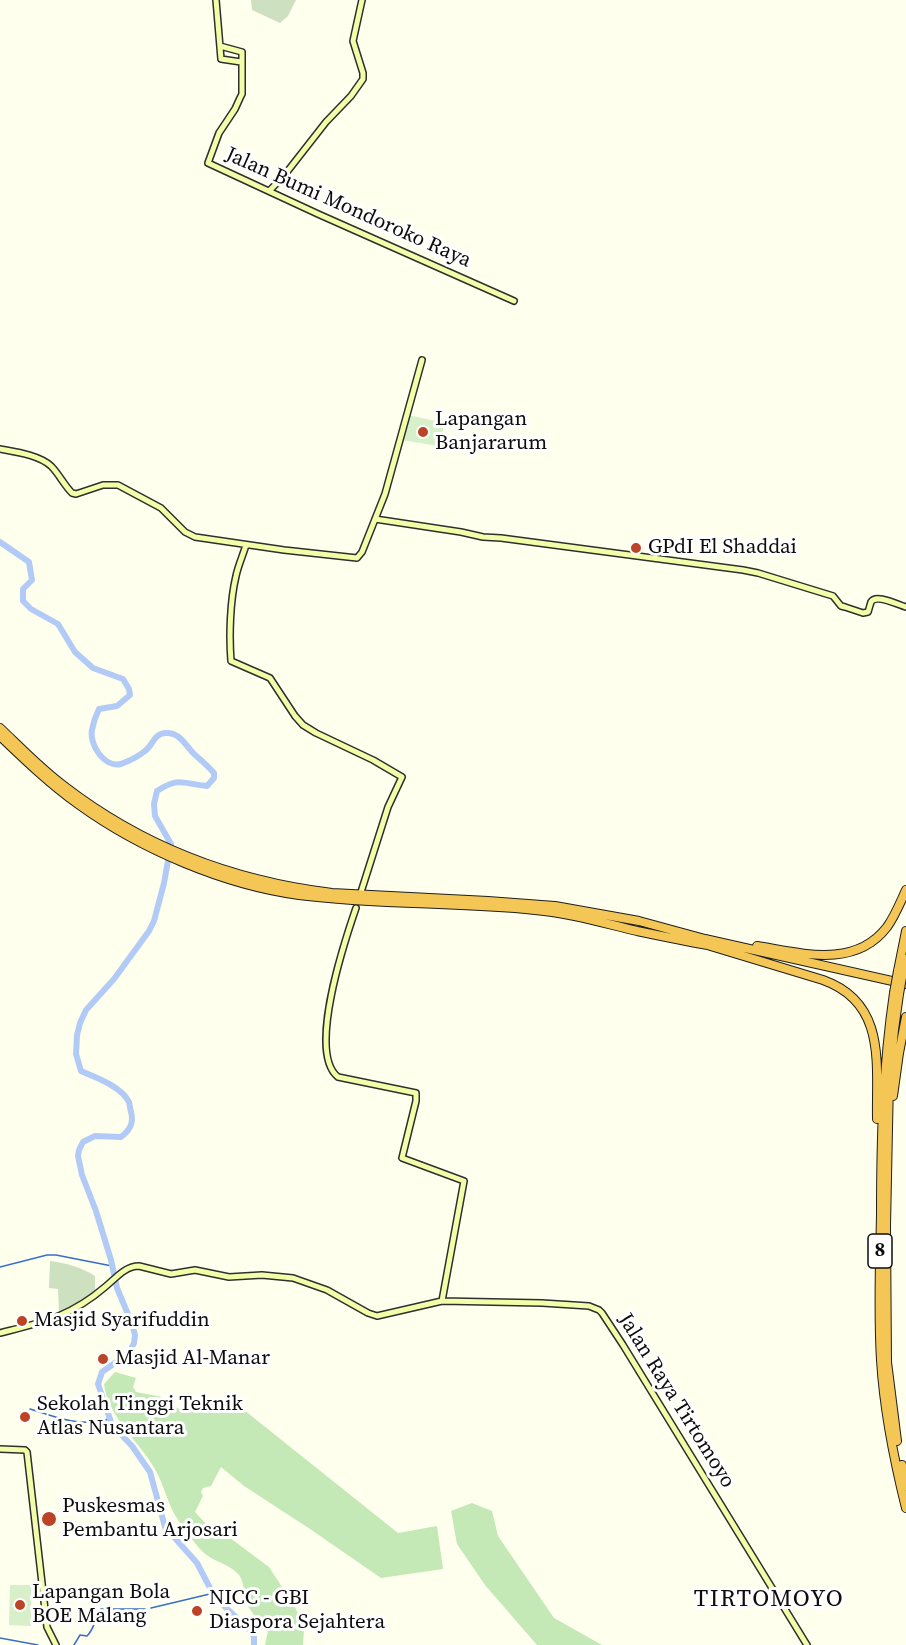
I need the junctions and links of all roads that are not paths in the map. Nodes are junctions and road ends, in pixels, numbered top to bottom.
1 (216, 0) edge
2 (362, 0) edge
3 (220, 46) junction
4 (241, 62) junction
5 (269, 191) junction
6 (514, 301) dead end
7 (422, 360) dead end
8 (0, 449) edge
9 (375, 519) junction
10 (246, 545) junction
11 (906, 607) edge
12 (0, 728) edge
13 (0, 736) edge
14 (145, 841) junction
15 (906, 890) edge
16 (362, 892) dead end
17 (356, 908) dead end
18 (906, 931) edge
19 (704, 942) junction
20 (906, 959) edge
21 (900, 971) junction
22 (901, 990) edge
23 (906, 1017) edge
24 (884, 1154) junction
25 (442, 1301) junction
26 (0, 1334) edge
27 (0, 1449) edge
28 (906, 1486) edge
29 (906, 1508) edge
30 (54, 1644) edge
31 (807, 1645) edge

1 - 3 street
2 - 5 street
3 - 4 street
3 - 4 street, Jalan Bumi Mondoroko Raya
4 - 5 street, Jalan Bumi Mondoroko Raya
5 - 6 street, Jalan Bumi Mondoroko Raya
7 - 9 street
8 - 10 street
9 - 10 street
9 - 11 street
10 - 16 street
12 - 14 highway
13 - 14 highway
14 - 19 highway
15 - 19 highway
17 - 25 street
18 - 21 highway, 8
19 - 22 highway
19 - 24 highway
20 - 21 highway, 8
21 - 22 highway, 8, bridge
22 - 24 highway, 8
23 - 24 highway
24 - 28 highway, 8
24 - 29 highway, 8
25 - 26 street
25 - 31 street, Jalan Raya Tirtomoyo
27 - 30 street

